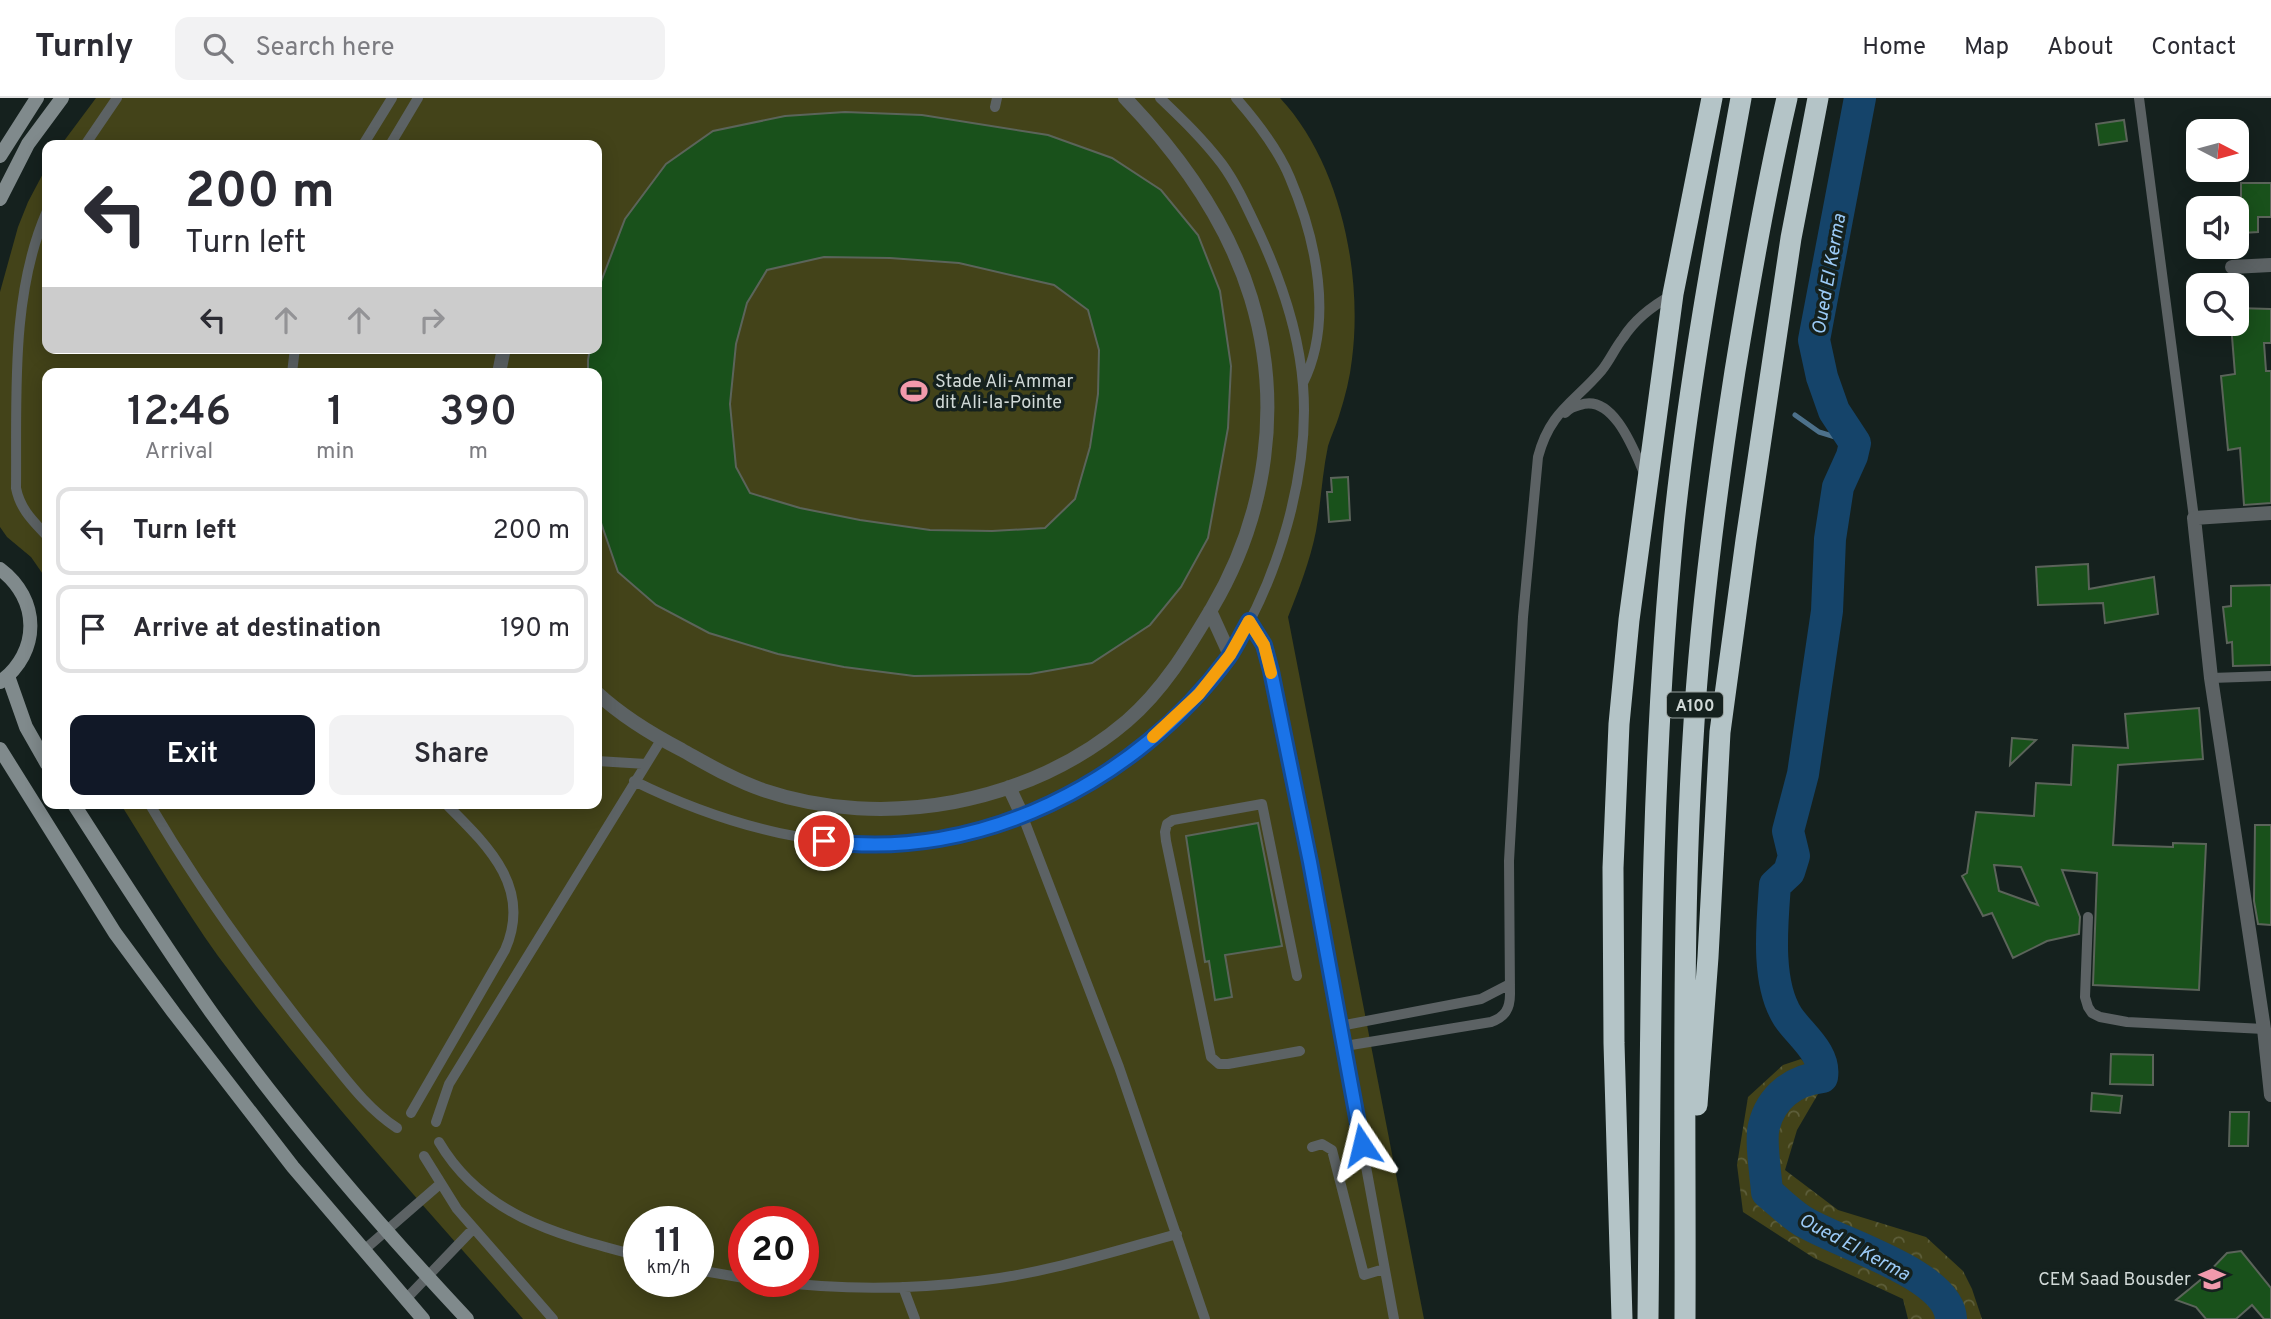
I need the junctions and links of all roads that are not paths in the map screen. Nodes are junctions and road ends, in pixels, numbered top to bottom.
1 (37, 98) edge
2 (62, 98) edge
3 (117, 98) edge
4 (392, 98) edge
5 (418, 98) edge
6 (1125, 98) edge
7 (1160, 98) edge
8 (1236, 98) edge
9 (1699, 98) edge
10 (1712, 98) edge
11 (1741, 98) edge
12 (1787, 98) edge
13 (1818, 98) edge
14 (2139, 98) edge
15 (88, 140) edge
16 (366, 140) edge
17 (393, 140) edge
18 (0, 156) edge
19 (0, 199) edge
20 (42, 225) edge
21 (2271, 265) edge
22 (2232, 267) dead end
23 (1673, 294) junction
24 (1303, 383) junction
25 (1546, 432) junction
26 (1647, 481) junction
27 (2271, 513) edge
28 (2194, 518) junction
29 (42, 530) edge
30 (0, 569) edge
31 (1210, 611) junction
32 (1249, 621) junction
33 (1230, 655) junction
34 (2271, 676) edge
35 (2211, 678) junction
36 (4, 679) edge
37 (602, 698) edge
38 (661, 740) junction
39 (0, 748) edge
40 (42, 755) edge
41 (602, 761) edge
42 (646, 764) junction
43 (635, 781) junction
44 (1009, 788) junction
45 (77, 809) edge
46 (153, 809) edge
47 (451, 809) edge
48 (1023, 817) junction
49 (2088, 917) dead end
50 (1297, 976) dead end
51 (1510, 984) junction
52 (1340, 1026) junction
53 (2264, 1029) junction
54 (1345, 1046) junction
55 (1300, 1051) dead end
56 (2271, 1095) edge
57 (411, 1114) dead end
58 (436, 1122) dead end
59 (397, 1128) dead end
60 (439, 1142) dead end
61 (1311, 1147) dead end
62 (424, 1156) dead end
63 (440, 1184) junction
64 (1686, 1215) junction
65 (386, 1229) junction
66 (474, 1229) junction
67 (1177, 1234) junction
68 (364, 1250) junction
69 (623, 1251) edge
70 (1384, 1269) junction
71 (427, 1277) junction
72 (819, 1286) edge
73 (903, 1287) junction
74 (405, 1300) junction
75 (423, 1319) edge
76 (467, 1319) edge
77 (553, 1319) edge
78 (915, 1319) edge
79 (1205, 1319) edge
80 (1394, 1319) edge
81 (1622, 1319) edge
82 (1648, 1319) edge
83 (1685, 1319) edge

1 - 18 main road
2 - 19 main road
3 - 15 lane
4 - 16 lane
5 - 17 lane
6 - 31 street
7 - 24 lane
8 - 24 lane
9 - 23 highway
10 - 23 highway
11 - 82 highway, A100
12 - 64 highway, A100
13 - 64 highway
14 - 28 lane
20 - 29 lane
21 - 22 street
23 - 25 lane
23 - 26 highway
24 - 32 lane
25 - 26 lane
25 - 51 lane
26 - 81 highway
27 - 28 street
28 - 35 street
30 - 36 main road
31 - 33 street
31 - 44 street
32 - 33 lane
32 - 52 lane
33 - 48 lane
34 - 35 lane
35 - 53 street
36 - 40 main road
37 - 38 street
38 - 42 lane
38 - 44 street
39 - 68 main road
41 - 42 lane
42 - 43 lane
43 - 48 lane
43 - 58 lane
44 - 48 street
45 - 65 main road
46 - 59 lane
47 - 57 lane
48 - 67 lane
49 - 53 lane
50 - 55 lane
51 - 52 lane
51 - 54 lane
52 - 54 lane
53 - 56 street
54 - 70 lane
60 - 69 lane
61 - 70 lane
62 - 63 lane
63 - 65 lane
63 - 66 lane
64 - 83 highway, A100
65 - 68 lane
65 - 71 main road
66 - 71 lane
66 - 77 lane
67 - 73 lane
67 - 79 lane
68 - 74 main road
70 - 80 lane
71 - 74 lane
71 - 76 main road
72 - 73 lane
73 - 78 lane
74 - 75 main road

